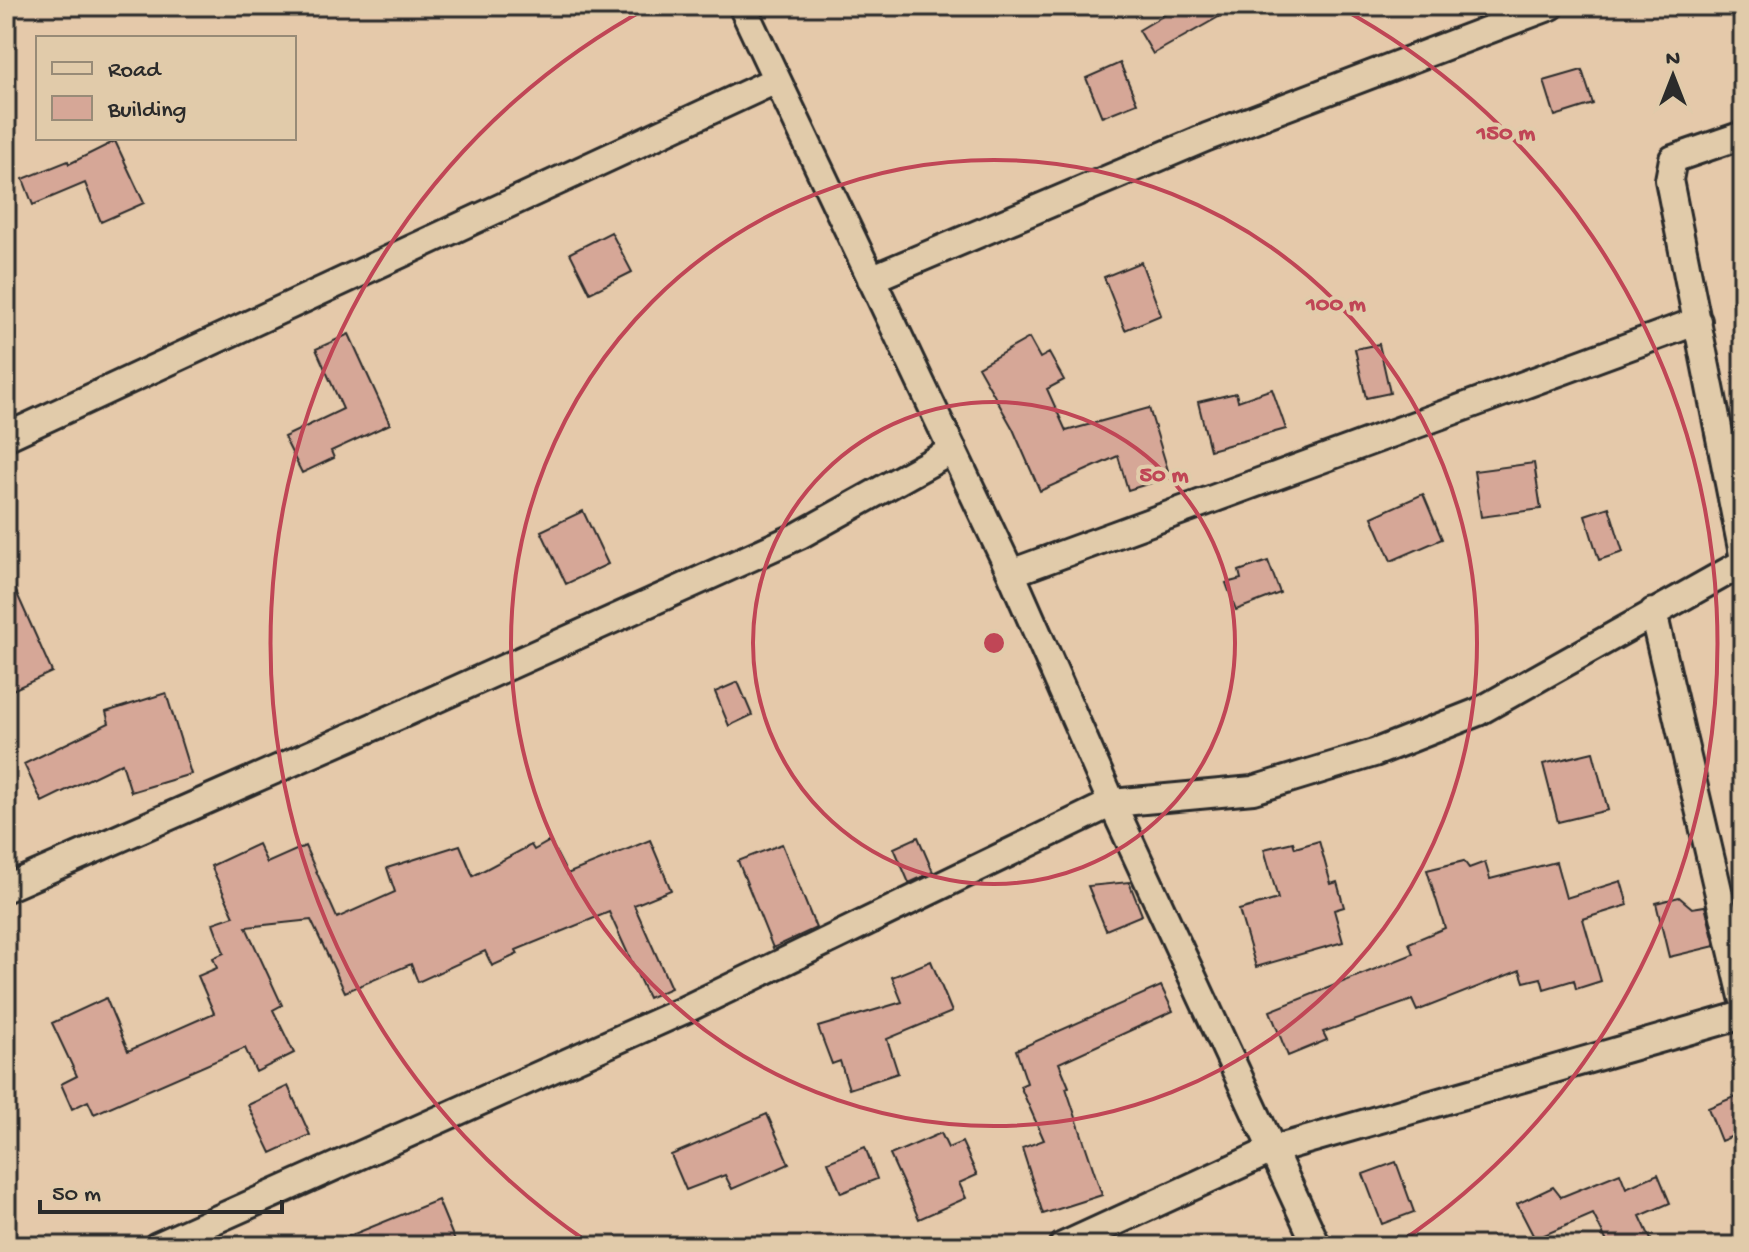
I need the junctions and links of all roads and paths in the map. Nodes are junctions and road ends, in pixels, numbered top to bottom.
1 (1551, 6) edge
2 (748, 8) edge
3 (776, 80) junction
4 (1743, 135) edge
5 (871, 279) junction
6 (1698, 321) junction
7 (6, 437) edge
8 (953, 450) junction
9 (1743, 554) edge
10 (1743, 563) edge
11 (1011, 573) junction
12 (1653, 612) junction
13 (1112, 803) junction
14 (6, 888) edge
15 (1743, 997) edge
16 (1743, 1015) edge
17 (1272, 1150) junction
18 (157, 1246) edge
19 (1063, 1246) edge
20 (1317, 1246) edge

1 - 5 street
2 - 3 street
3 - 5 street
3 - 7 street
4 - 6 street
5 - 8 street
6 - 9 street
6 - 11 street
8 - 11 street
8 - 14 street
10 - 12 street
11 - 13 street
12 - 13 street
12 - 15 street
13 - 17 street
13 - 18 street
16 - 17 street
17 - 19 street
17 - 20 street

